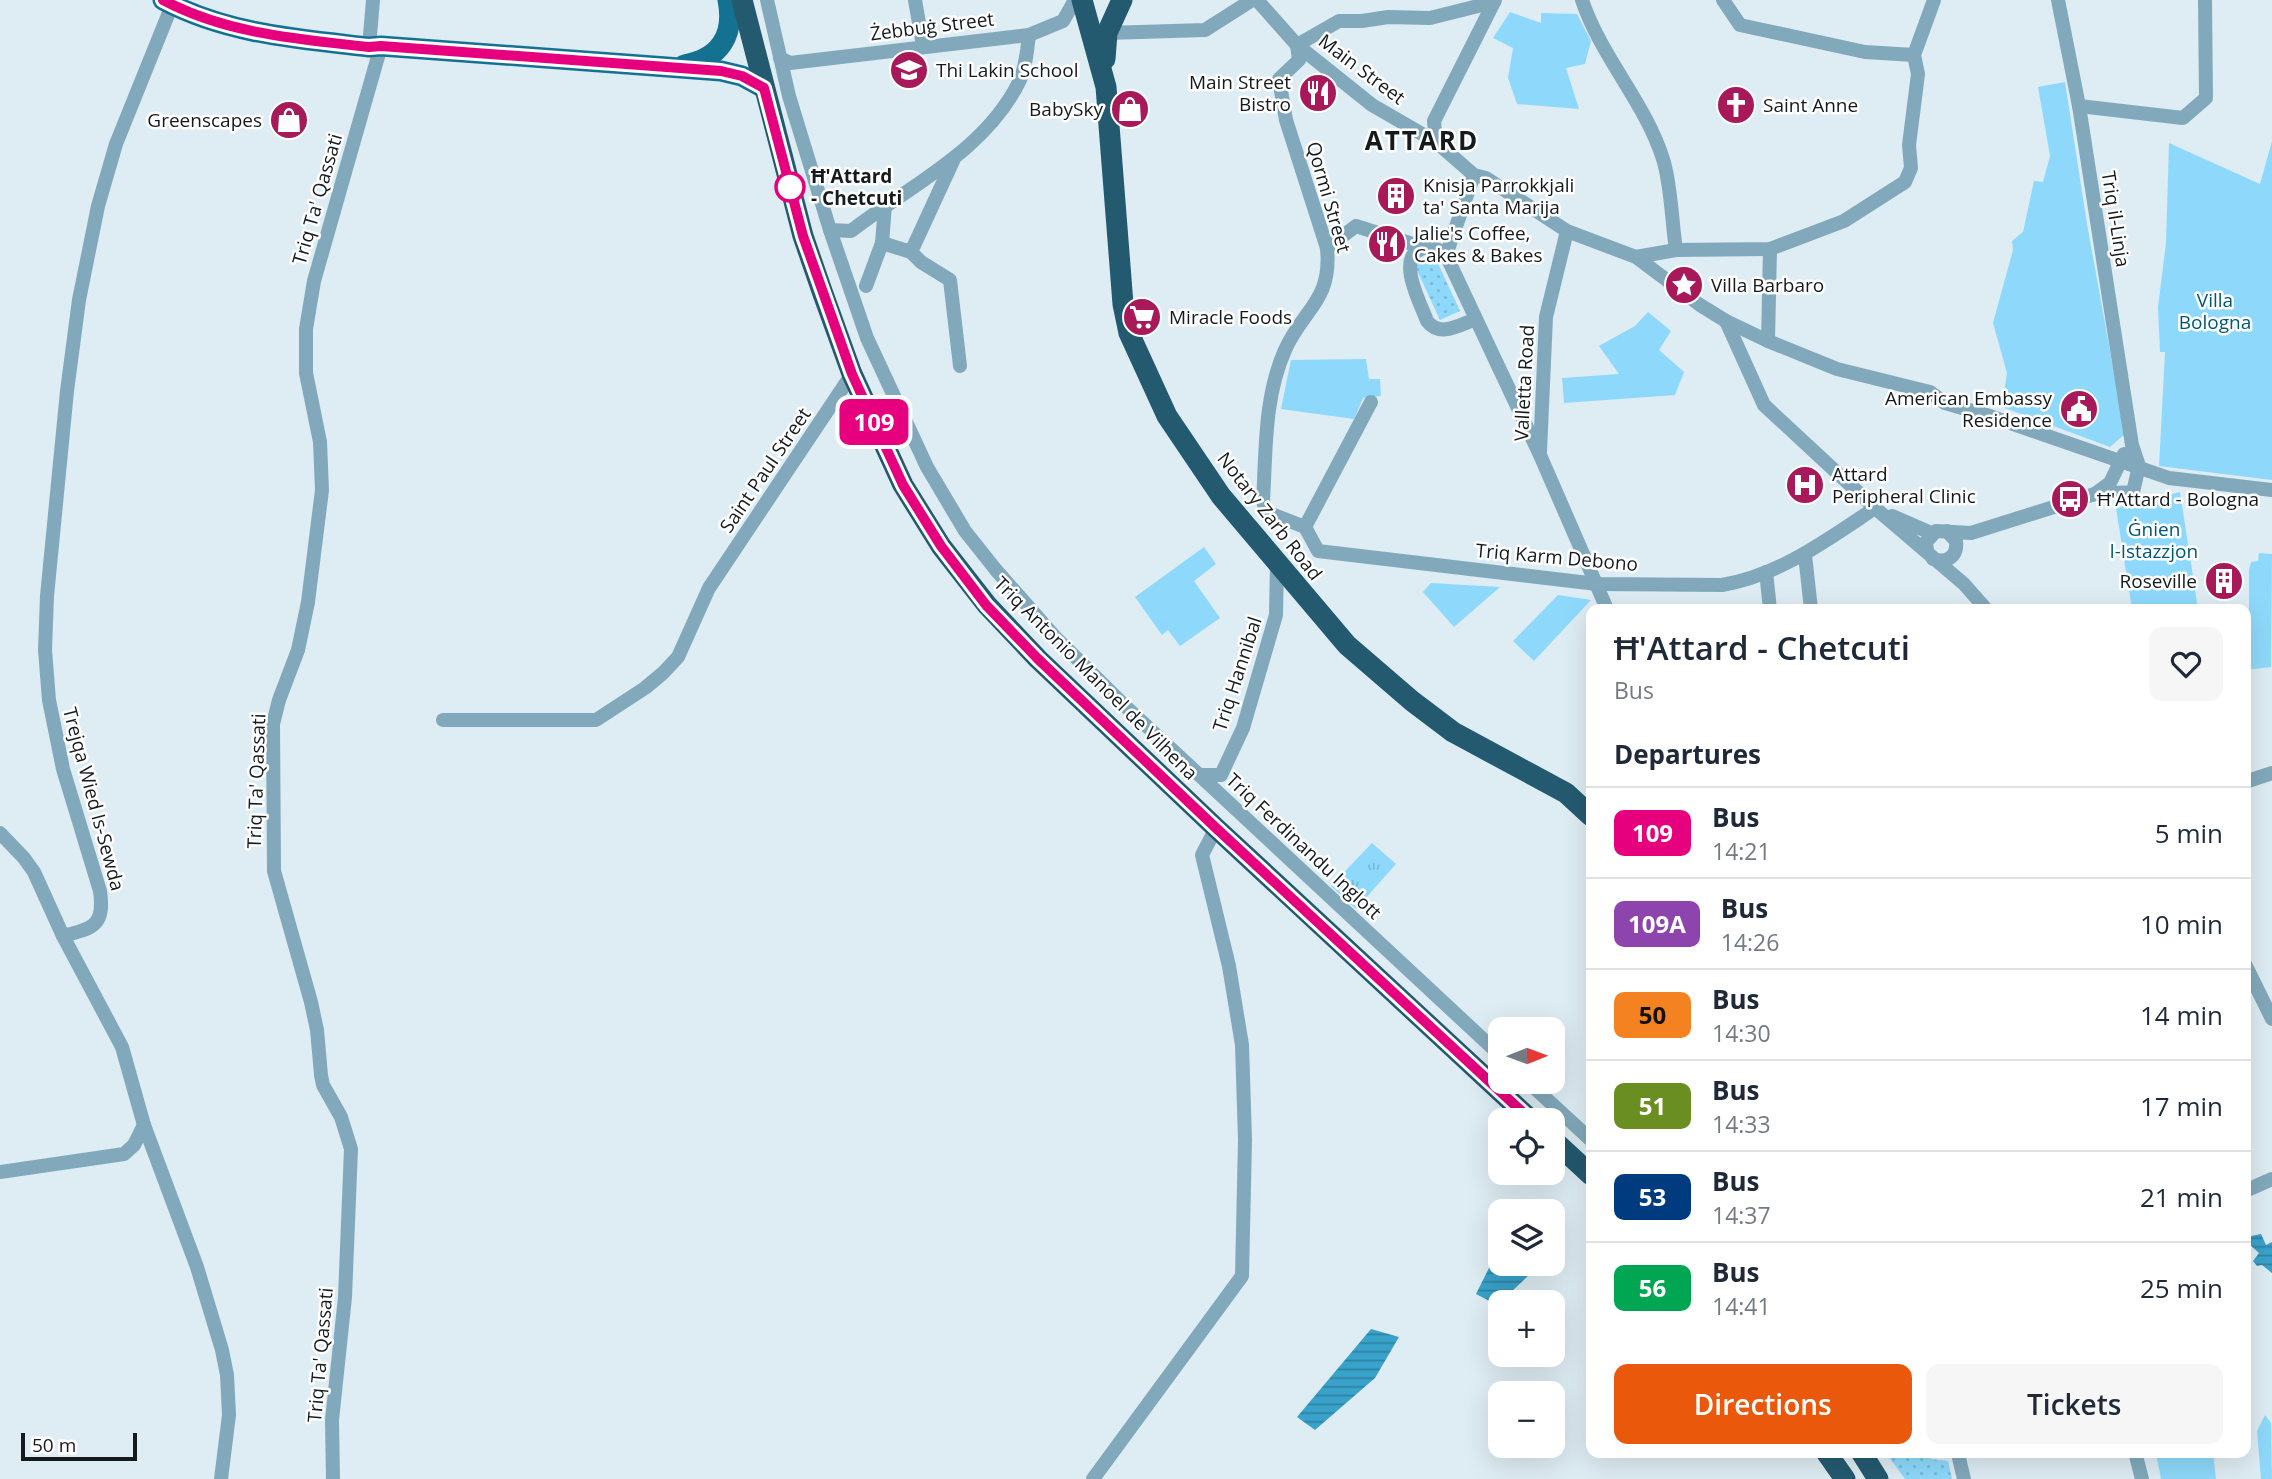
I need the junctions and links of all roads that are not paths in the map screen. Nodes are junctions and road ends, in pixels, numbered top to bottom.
1 (373, 0) edge
2 (728, 0) edge
3 (742, 0) edge
4 (767, 0) edge
5 (915, 0) edge
6 (1075, 0) edge
7 (1082, 0) edge
8 (1122, 0) edge
9 (1255, 0) edge
10 (1582, 0) edge
11 (1723, 0) edge
12 (1934, 0) edge
13 (2058, 0) edge
14 (2205, 0) edge
15 (1494, 1) edge
16 (167, 3) edge
17 (1107, 33) junction
18 (1029, 35) junction
19 (1297, 45) junction
20 (923, 46) junction
21 (375, 47) junction
22 (1914, 55) junction
23 (780, 58) junction
24 (671, 67) junction
25 (1105, 83) junction
26 (764, 88) junction
27 (2079, 106) junction
28 (1436, 142) junction
29 (953, 160) junction
30 (1474, 175) junction
31 (885, 205) junction
32 (830, 230) junction
33 (1567, 231) junction
34 (882, 243) junction
35 (1327, 248) junction
36 (1770, 249) junction
37 (1436, 250) junction
38 (1676, 250) junction
39 (911, 252) junction
40 (1636, 257) junction
41 (866, 286) dead end
42 (1476, 319) junction
43 (1726, 321) junction
44 (1768, 341) junction
45 (960, 366) dead end
46 (852, 374) junction
47 (1371, 402) dead end
48 (2132, 445) junction
49 (1540, 455) junction
50 (2120, 460) junction
51 (2139, 466) junction
52 (2272, 490) edge
53 (2095, 494) junction
54 (1875, 508) junction
55 (1305, 527) junction
56 (1947, 531) junction
57 (1931, 533) junction
58 (1971, 533) junction
59 (1955, 551) junction
60 (1805, 555) junction
61 (1930, 555) junction
62 (1277, 562) junction
63 (1766, 572) junction
64 (1597, 584) junction
65 (1964, 584) junction
66 (1604, 604) edge
67 (1769, 604) edge
68 (1810, 604) edge
69 (1982, 604) edge
70 (443, 720) dead end
71 (2272, 773) edge
72 (1200, 775) junction
73 (2251, 780) edge
74 (1586, 811) edge
75 (1216, 828) junction
76 (0, 833) edge
77 (63, 936) junction
78 (2251, 976) edge
79 (2272, 1019) edge
80 (1488, 1044) edge
81 (1541, 1094) edge
82 (1518, 1108) edge
83 (144, 1125) junction
84 (1586, 1135) edge
85 (1565, 1151) edge
86 (1586, 1170) edge
87 (0, 1172) edge
88 (2272, 1179) edge
89 (2251, 1189) edge
90 (1830, 1458) edge
91 (1835, 1458) edge
92 (1865, 1458) edge
93 (1959, 1458) dead end
94 (2137, 1458) edge
95 (221, 1479) edge
96 (333, 1479) edge
97 (1093, 1479) edge
98 (1846, 1479) edge
99 (1878, 1479) edge
100 (1964, 1479) edge
101 (2142, 1479) edge

1 - 21 street, Triq Ta' Qassati
2 - 24 main road
3 - 26 highway, Triq Antonio Manoel de Vilhena
4 - 23 street
5 - 20 street
6 - 18 street, Żebbuġ Street
7 - 25 highway
8 - 17 highway
9 - 17 street
9 - 19 street, Main Street
10 - 38 street
11 - 22 street
12 - 22 street
13 - 27 street, Triq il-Linja
14 - 27 street
15 - 19 street
15 - 28 street
16 - 21 main road
16 - 77 street, Trejqa Wied Is-Sewda
17 - 25 highway
18 - 20 street, Żebbuġ Street
18 - 29 street
19 - 28 street, Main Street
19 - 35 street, Qormi Street
20 - 23 street, Żebbuġ Street
21 - 24 main road
21 - 96 street, Triq Ta' Qassati
22 - 36 street
23 - 32 street
24 - 26 main road
25 - 62 highway, Notary Zarb Road
26 - 46 highway, Triq Antonio Manoel de Vilhena
27 - 48 street, Triq il-Linja
28 - 30 street, Main Street
29 - 31 street
29 - 39 street
30 - 33 street, Main Street
30 - 37 street
31 - 32 street
31 - 34 street
32 - 72 street, Triq Ferdinandu Inglott
33 - 40 street, Main Street
33 - 49 street, Valletta Road
34 - 39 street
34 - 41 street
35 - 37 street
35 - 55 street, Qormi Street
36 - 38 street
36 - 44 street
37 - 42 street
37 - 42 street
38 - 40 street
39 - 45 street
40 - 43 street
42 - 49 street
43 - 44 street
43 - 54 street
44 - 50 street
46 - 70 street, Saint Paul Street
46 - 75 highway, Triq Antonio Manoel de Vilhena
47 - 55 street
48 - 50 street
48 - 51 street, Triq il-Linja
49 - 64 street, Valletta Road
50 - 51 street
50 - 53 street
51 - 52 street
51 - 53 street
53 - 58 street
54 - 57 street
54 - 60 street, Triq Karm Debono
54 - 61 street
55 - 64 street, Triq Karm Debono
56 - 57 street
56 - 58 street
56 - 59 street
57 - 61 street
58 - 59 street
59 - 61 street
59 - 65 street
60 - 63 street, Triq Karm Debono
60 - 68 street
61 - 65 street
62 - 72 street, Triq Hannibal
62 - 74 highway, Notary Zarb Road
63 - 64 street, Triq Karm Debono
63 - 67 street
64 - 66 street, Valletta Road
65 - 69 street
71 - 73 street
72 - 80 street, Triq Ferdinandu Inglott
75 - 82 highway, Triq Antonio Manoel de Vilhena
75 - 97 street
76 - 77 street
77 - 83 street
78 - 79 street
81 - 84 street
83 - 87 street
83 - 95 street
85 - 86 highway
88 - 89 street
90 - 98 highway
91 - 98 highway
92 - 99 highway
93 - 100 street
94 - 101 street

